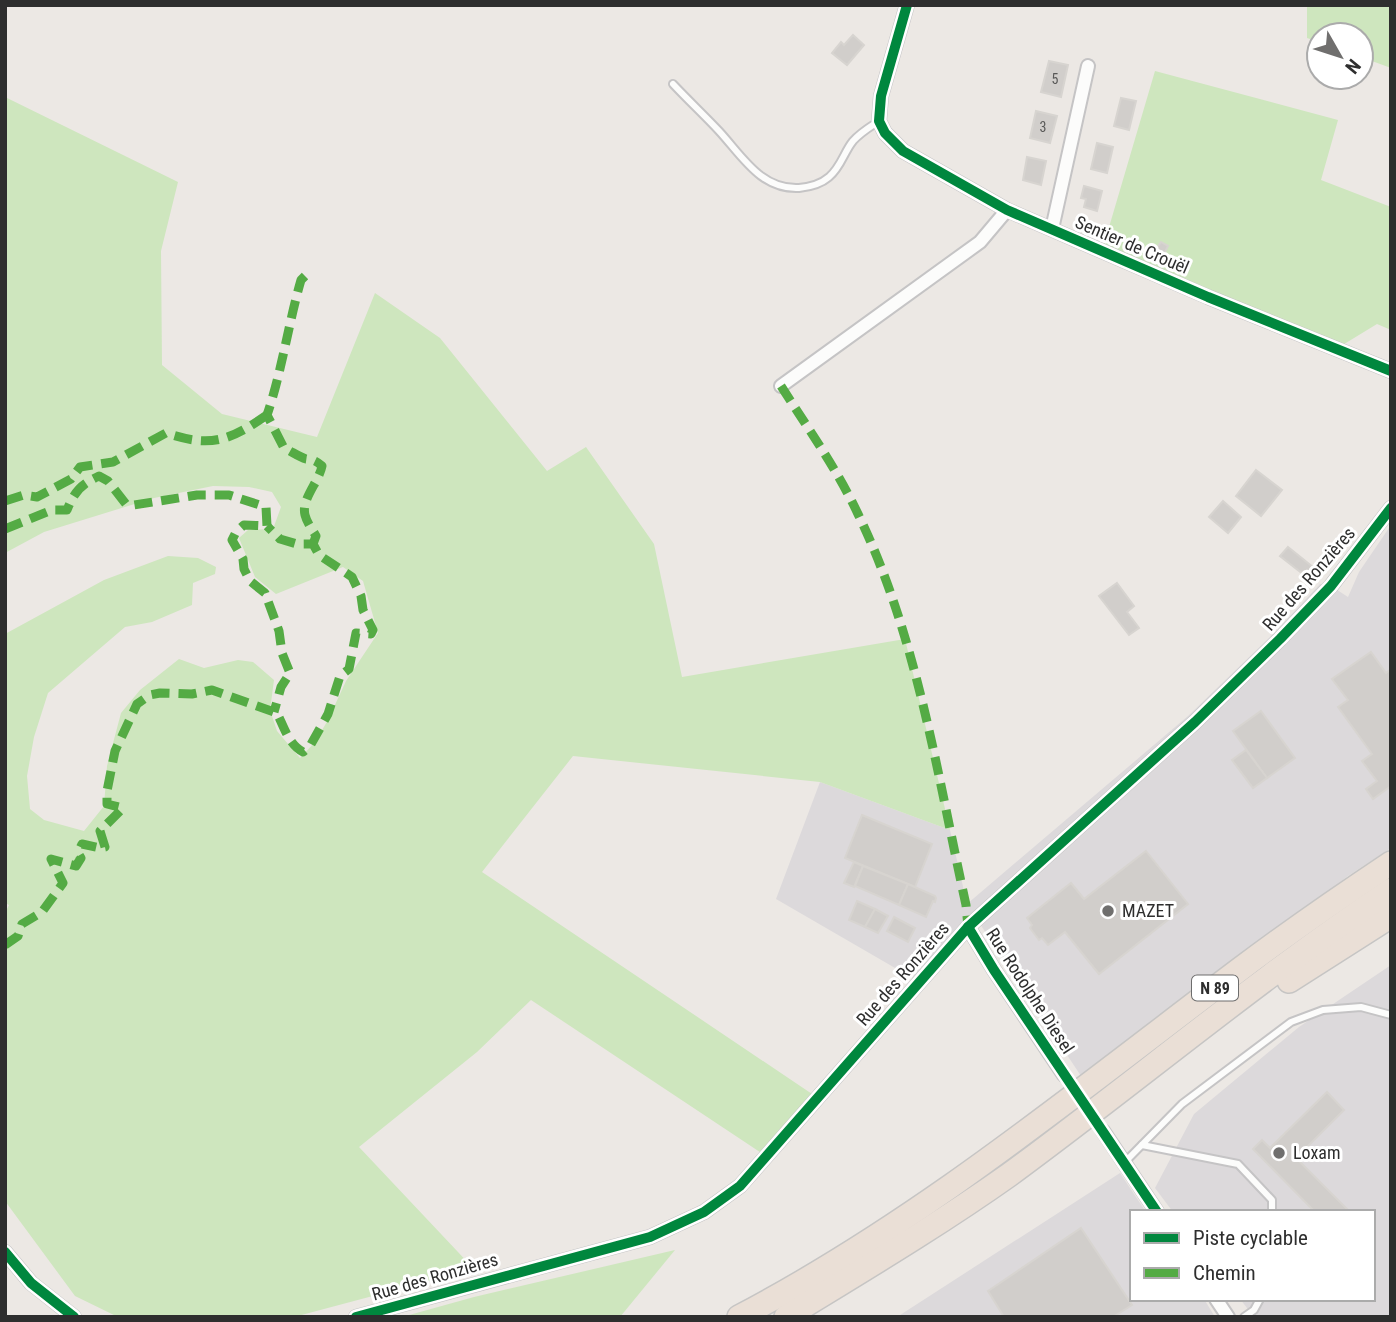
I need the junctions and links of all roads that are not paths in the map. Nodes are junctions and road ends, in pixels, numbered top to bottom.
1 (906, 5) edge
2 (1088, 66) dead end
3 (673, 84) dead end
4 (879, 121) junction
5 (1007, 210) junction
6 (1052, 229) junction
7 (1391, 371) edge
8 (781, 386) dead end
9 (1391, 508) edge
10 (1391, 863) edge
11 (1391, 890) edge
12 (1391, 916) edge
13 (968, 927) junction
14 (1391, 1015) edge
15 (1064, 1075) tunnel mouth
16 (1126, 1088) junction
17 (1103, 1131) tunnel mouth
18 (1142, 1145) junction
19 (1124, 1163) junction
20 (1156, 1210) edge
21 (1272, 1210) edge
22 (5, 1252) edge
23 (1217, 1301) edge
24 (1259, 1301) edge
25 (74, 1317) edge
26 (356, 1317) edge
27 (739, 1317) edge
28 (786, 1317) edge
29 (1228, 1317) edge
30 (1244, 1317) edge

1 - 4 street
2 - 6 street
3 - 4 lane
4 - 5 street, Sentier de Crouël
5 - 6 street, Sentier de Crouël
5 - 8 street
6 - 7 street, Sentier de Crouël
9 - 13 street, Rue des Ronzières
10 - 27 highway, N 89
11 - 16 highway, N 89
12 - 16 highway
13 - 15 street, Rue Rodolphe Diesel
13 - 26 street, Rue des Ronzières
14 - 18 lane
16 - 28 highway, N 89
17 - 19 street
18 - 19 lane
18 - 21 lane
19 - 20 street
22 - 25 street
23 - 29 street
24 - 30 lane

